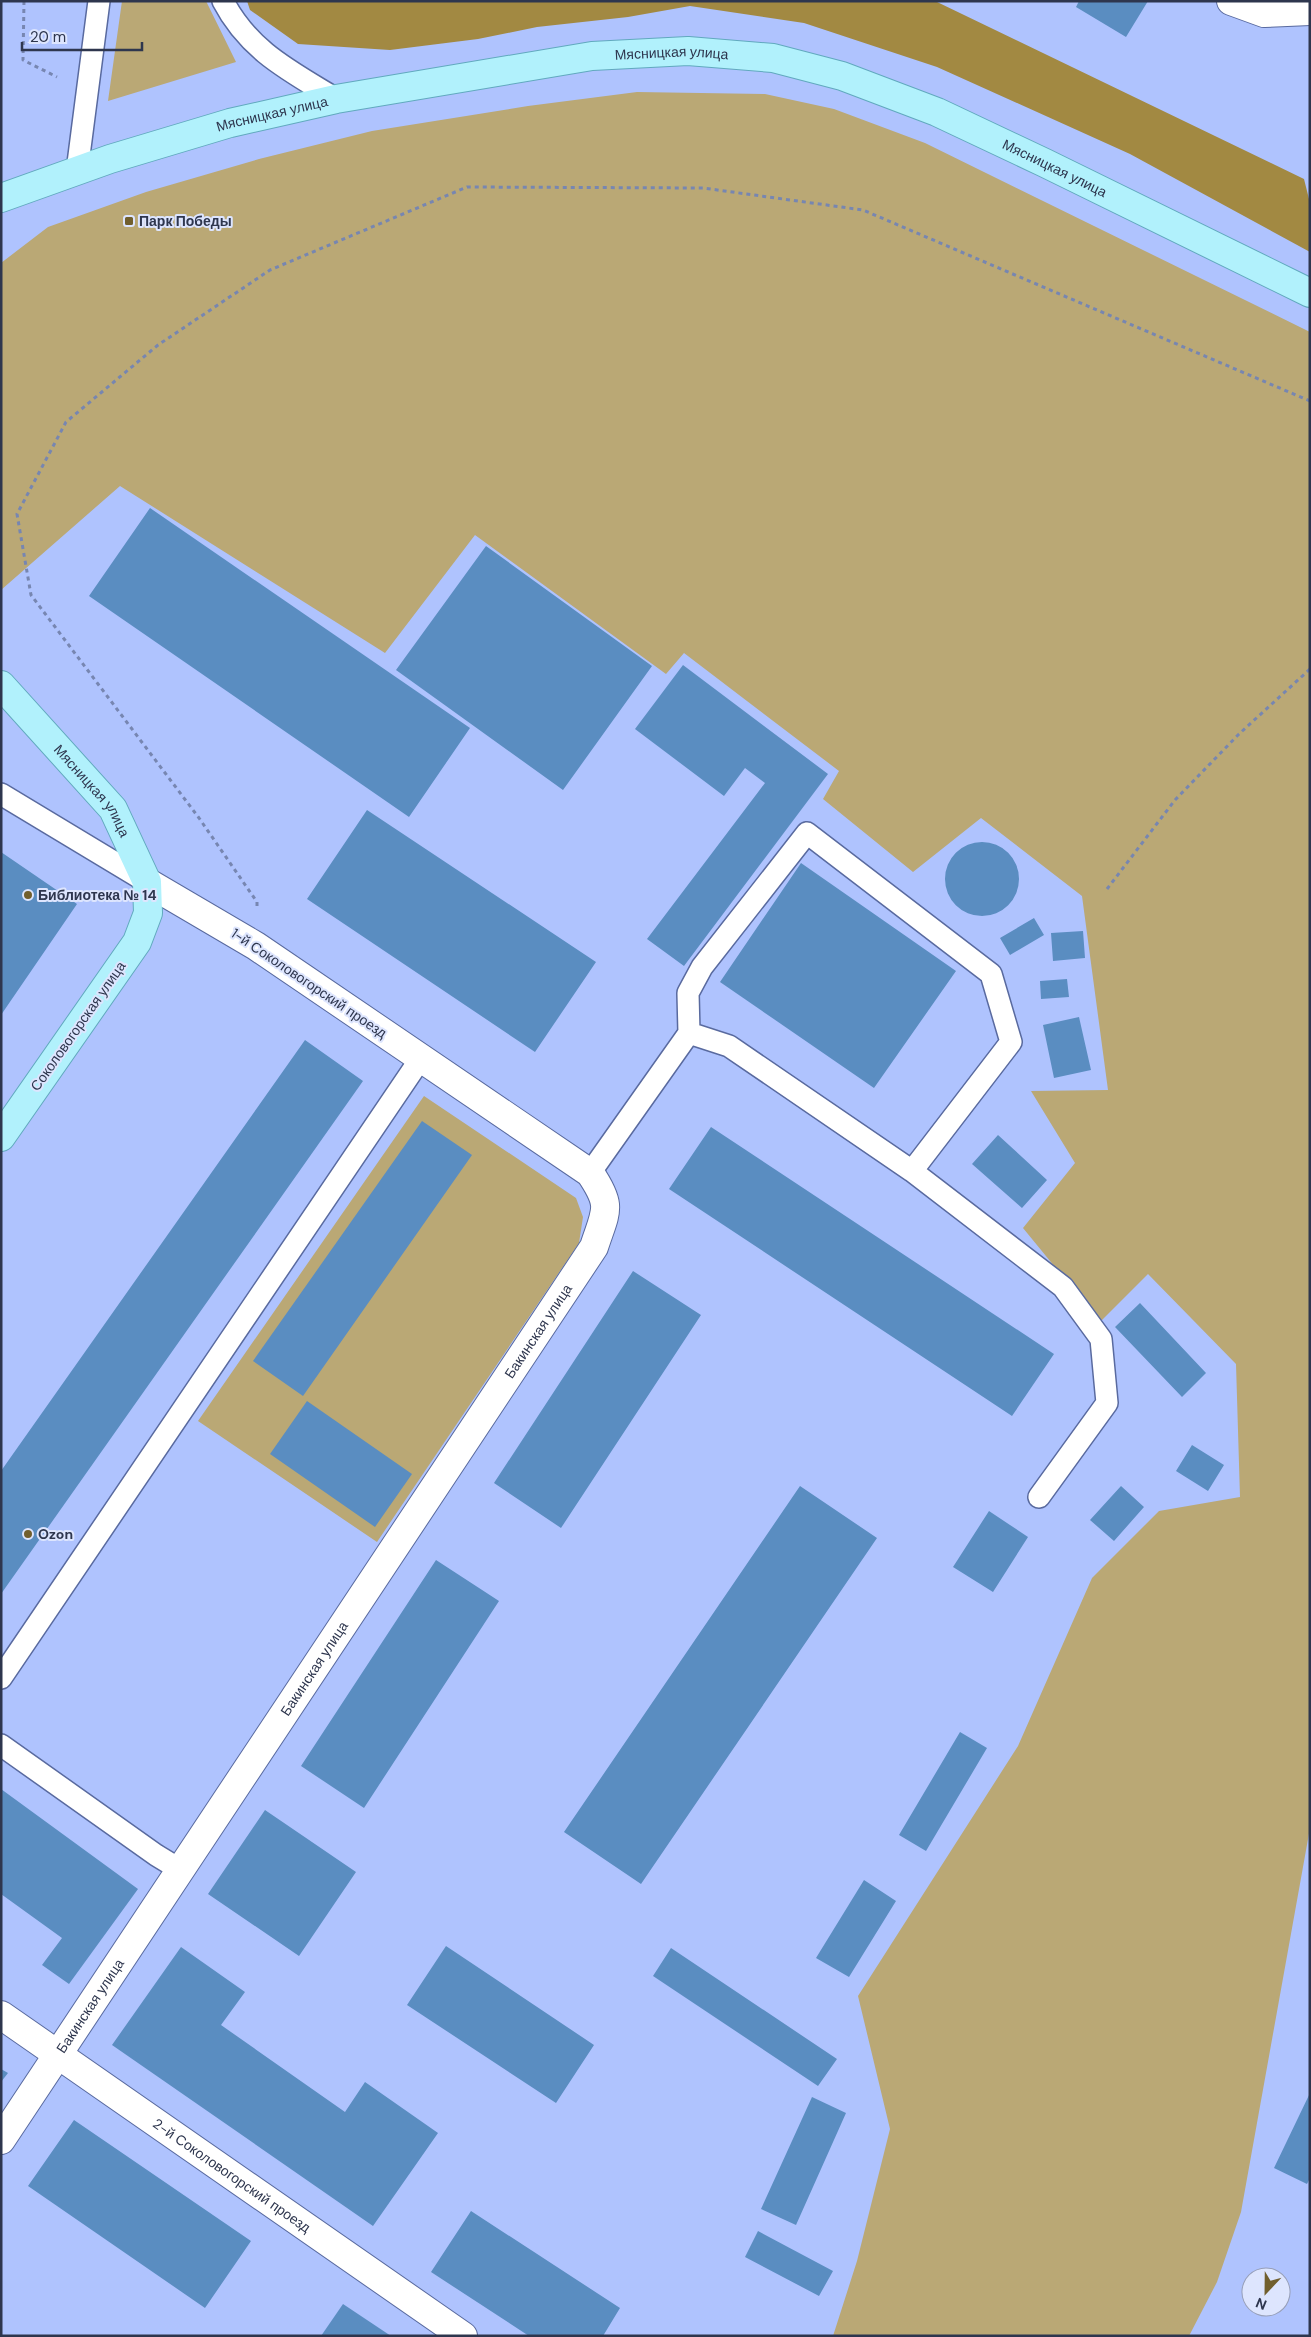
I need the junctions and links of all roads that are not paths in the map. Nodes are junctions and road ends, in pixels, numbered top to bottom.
1 (99, 1) edge
2 (222, 1) edge
3 (1231, 1) edge
4 (1310, 11) edge
5 (336, 99) junction
6 (77, 171) junction
7 (1, 198) edge
8 (1310, 293) edge
9 (1, 685) edge
10 (1, 794) edge
11 (147, 882) junction
12 (148, 913) joint
13 (689, 1033) junction
14 (421, 1058) junction
15 (1, 1137) edge
16 (912, 1171) junction
17 (596, 1182) junction
18 (1039, 1497) dead end
19 (1, 1678) edge
20 (1, 1745) edge
21 (179, 1869) junction
22 (1, 2015) edge
23 (59, 2056) junction
24 (1, 2140) edge
25 (463, 2336) edge

1 - 6 lane
2 - 5 lane
3 - 4 street
5 - 6 main road, Мясницкая улица
5 - 8 main road, Мясницкая улица
6 - 7 main road, Мясницкая улица
9 - 11 main road, Мясницкая улица
10 - 11 lane, 1-й Соколовогорский проезд
11 - 12 main road, Мясницкая улица
11 - 14 street, 1-й Соколовогорский проезд
12 - 15 main road, Соколовогорская улица
13 - 16 lane
13 - 16 lane
13 - 17 lane
14 - 17 street, 1-й Соколовогорский проезд
14 - 19 lane
16 - 18 lane
17 - 21 street, Бакинская улица
20 - 21 lane
21 - 23 street, Бакинская улица
22 - 23 street, 2-й Соколовогорский проезд
23 - 24 street, Бакинская улица
23 - 25 street, 2-й Соколовогорский проезд

